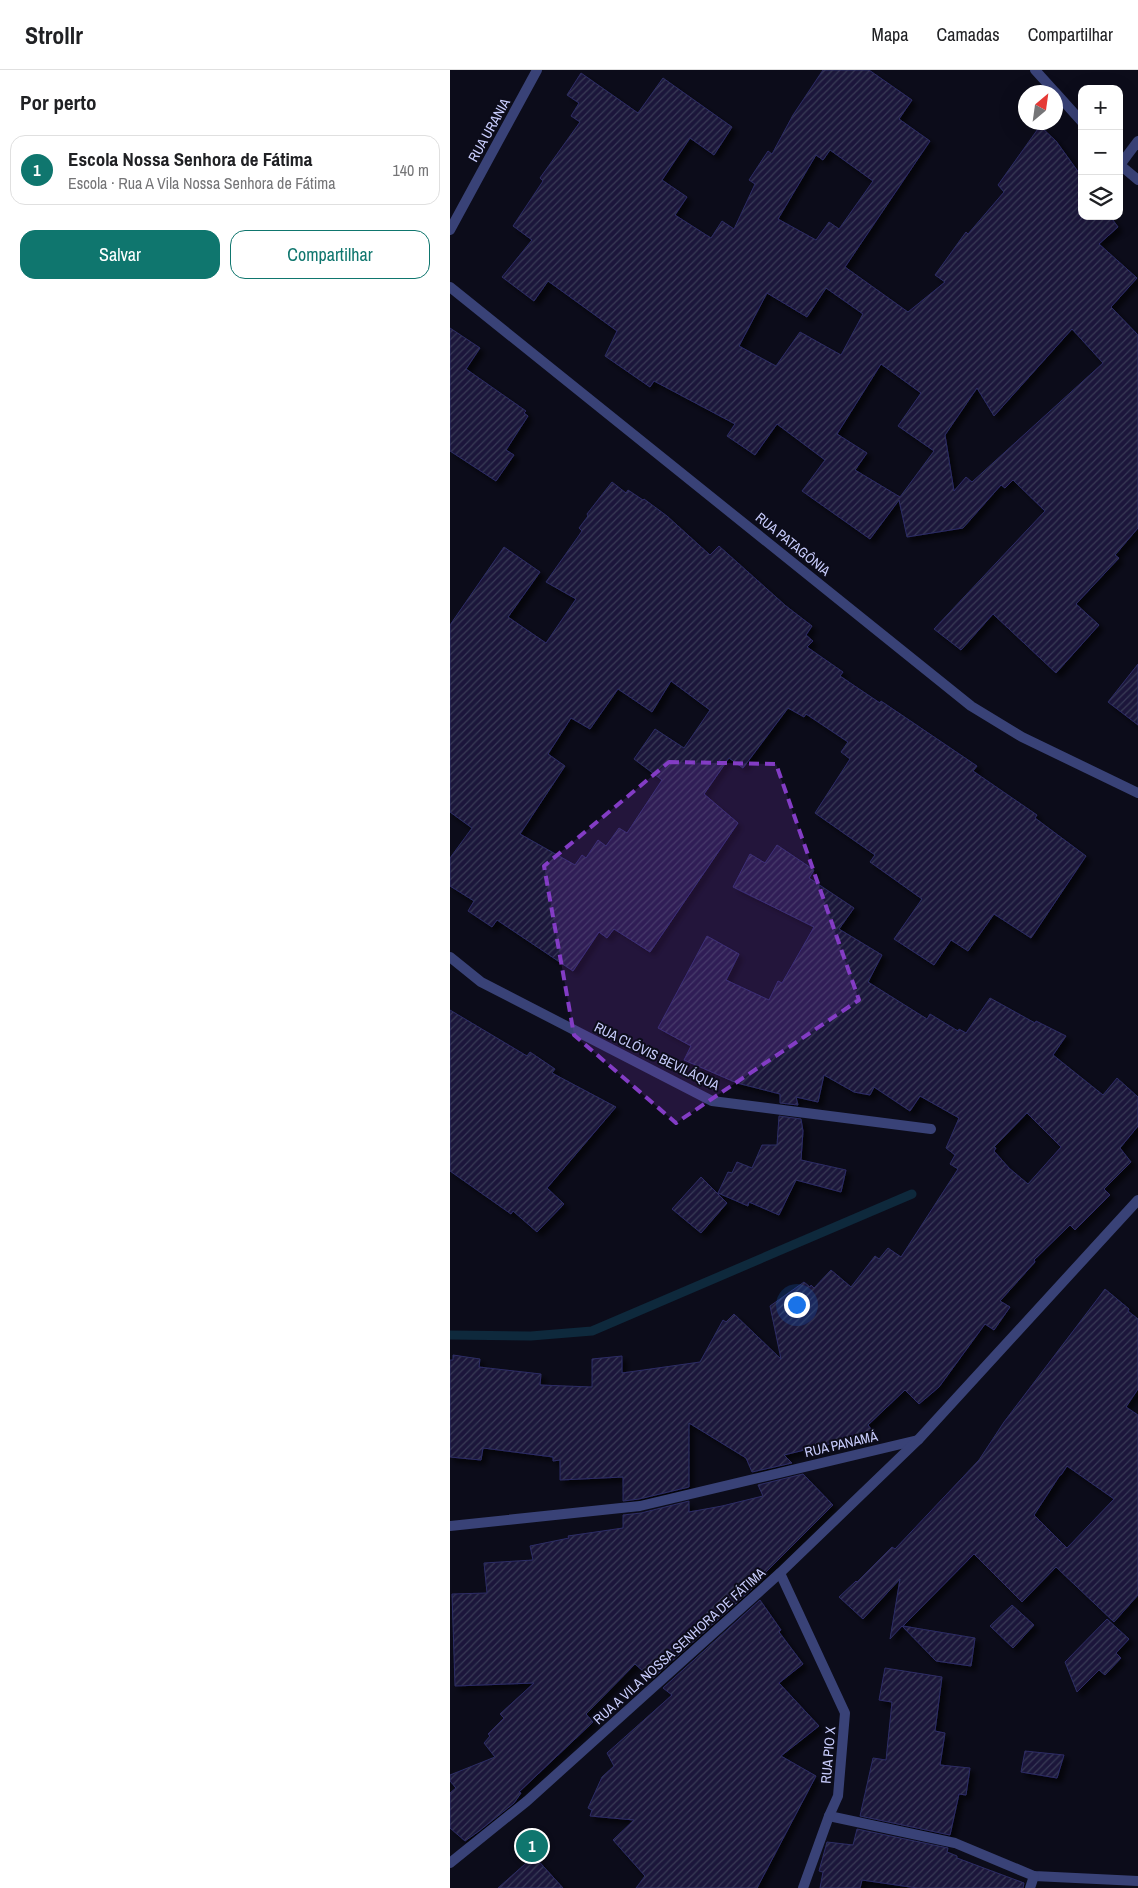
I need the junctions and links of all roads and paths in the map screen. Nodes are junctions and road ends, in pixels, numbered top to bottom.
1 (537, 70) edge
2 (1035, 70) edge
3 (1048, 85) edge
4 (1063, 102) edge
5 (1078, 118) edge
6 (1138, 141) edge
7 (1123, 160) edge
8 (1123, 167) edge
9 (1138, 180) edge
10 (450, 230) edge
11 (450, 287) edge
12 (1138, 793) edge
13 (450, 957) edge
14 (931, 1129) dead end
15 (1138, 1200) edge
16 (918, 1440) junction
17 (450, 1526) edge
18 (780, 1573) junction
19 (829, 1816) junction
20 (450, 1863) edge
21 (1034, 1876) junction
22 (1138, 1881) edge
23 (803, 1888) edge
24 (1030, 1888) edge

1 - 10 street, RUA URANIA
2 - 3 street
4 - 5 street
6 - 7 street
8 - 9 street
11 - 12 street, RUA PATAGÔNIA
13 - 14 street, RUA CLÓVIS BEVILÁQUA
15 - 16 street
16 - 17 street, RUA PANAMÁ
16 - 18 street, RUA A VILA NOSSA SENHORA DE FÁTIMA
18 - 19 street, RUA PIO X
18 - 20 street, RUA A VILA NOSSA SENHORA DE FÁTIMA
19 - 21 street
19 - 23 street, RUA PIO X
21 - 22 street
21 - 24 street

